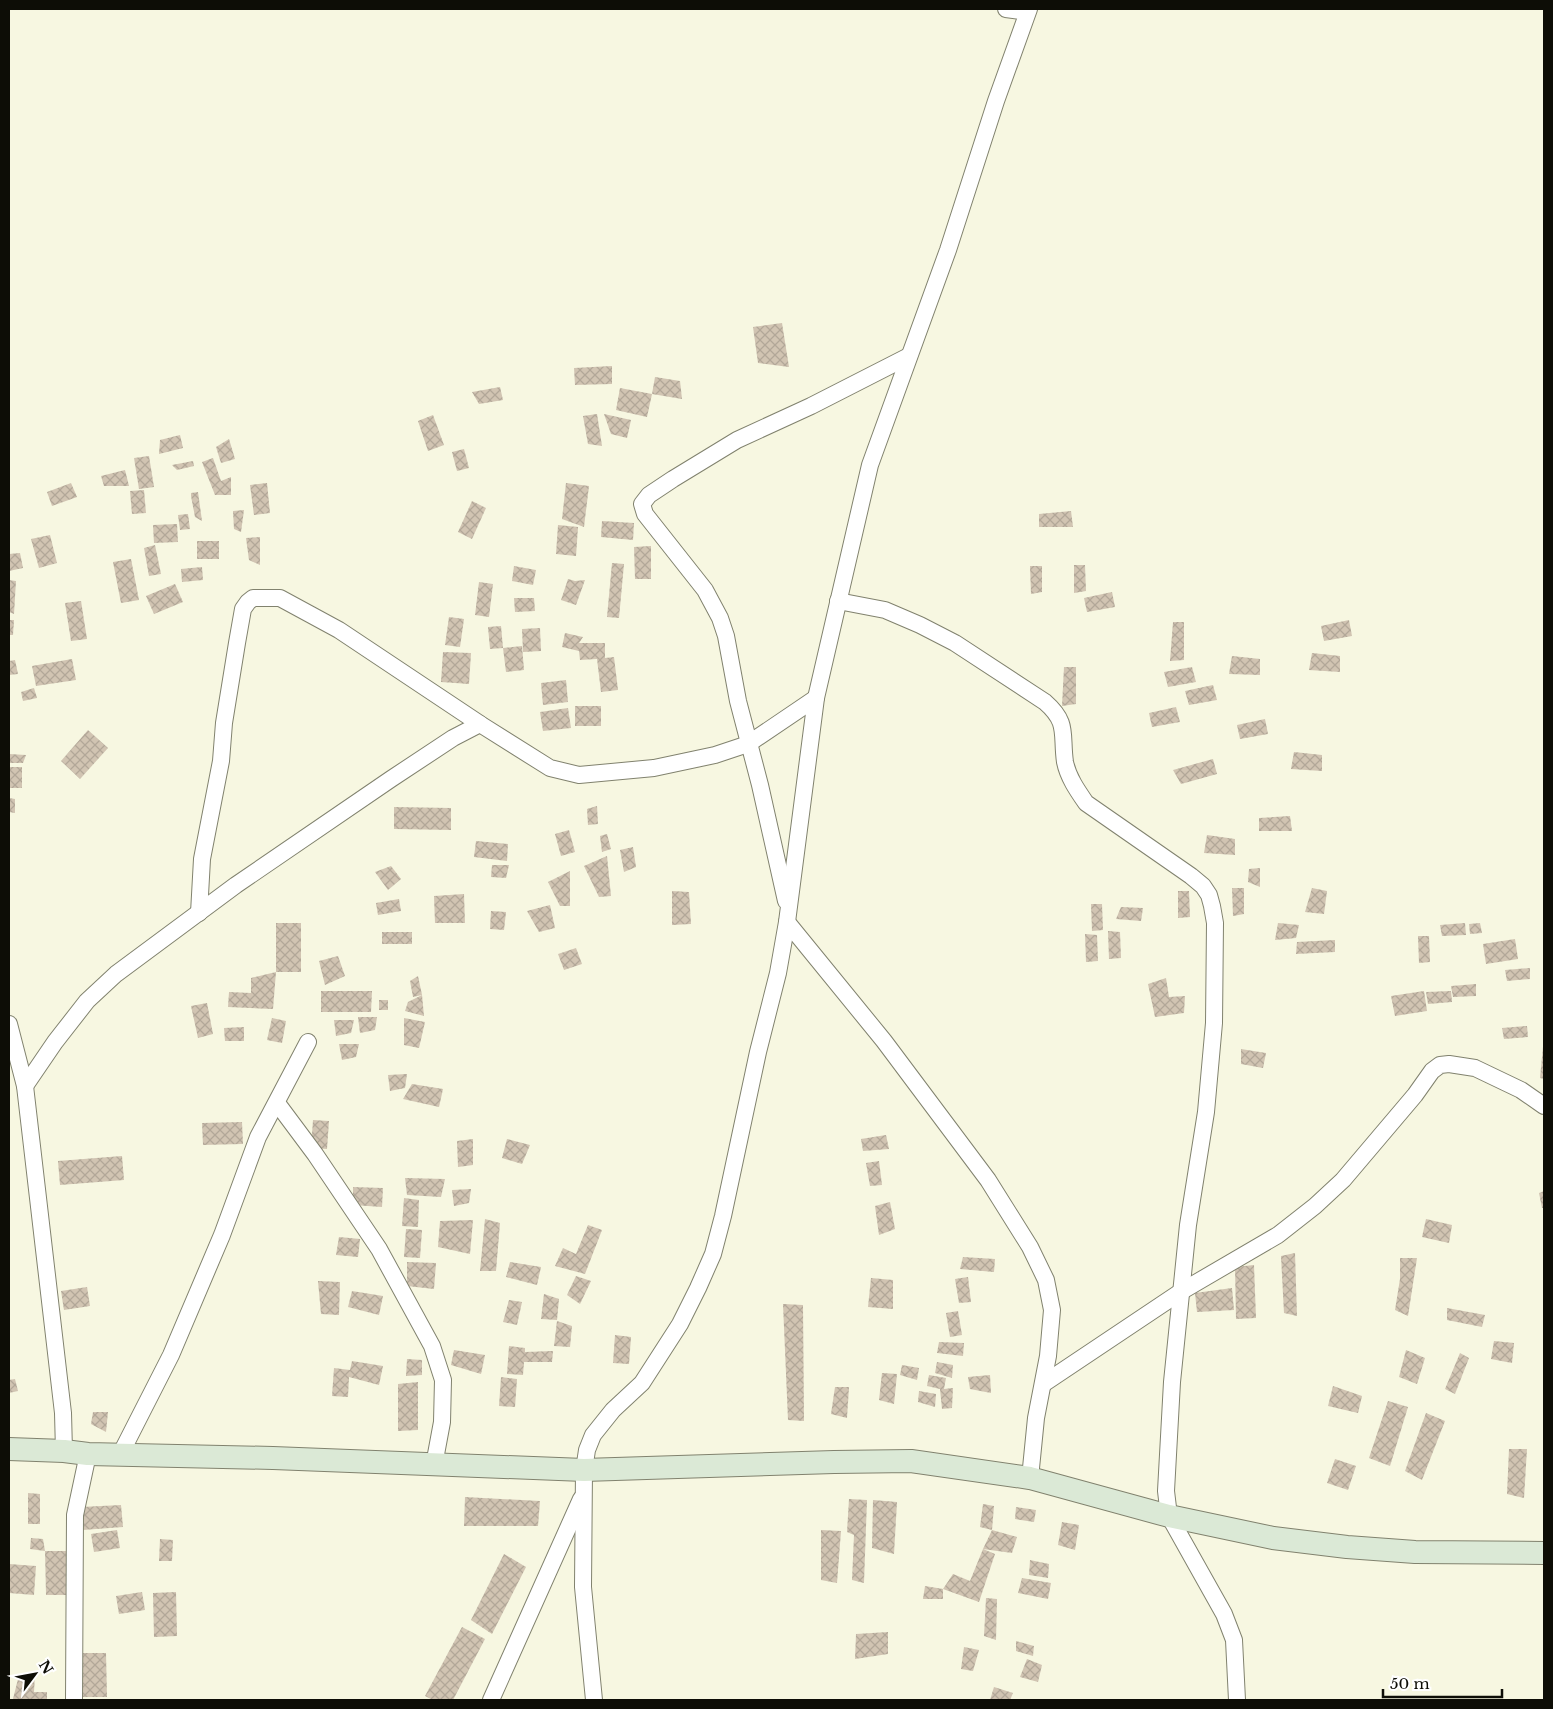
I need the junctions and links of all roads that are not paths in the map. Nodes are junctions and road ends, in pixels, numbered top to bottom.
1 (1006, 9) edge
2 (1028, 11) edge
3 (909, 356) junction
4 (838, 601) junction
5 (816, 698) junction
6 (480, 724) junction
7 (748, 744) junction
8 (199, 913) junction
9 (788, 915) junction
10 (9, 1024) edge
11 (308, 1042) dead end
12 (25, 1086) junction
13 (277, 1103) junction
14 (1544, 1106) edge
15 (1182, 1291) junction
16 (1043, 1384) junction
17 (9, 1449) edge
18 (64, 1451) junction
19 (88, 1454) junction
20 (120, 1455) junction
21 (434, 1465) junction
22 (584, 1470) junction
23 (1030, 1478) junction
24 (584, 1493) junction
25 (1169, 1516) junction
26 (1544, 1553) edge
27 (74, 1700) edge
28 (491, 1700) edge
29 (594, 1700) edge
30 (1237, 1700) edge

1 - 2 street
2 - 3 street
3 - 4 street
3 - 7 street
4 - 5 street
4 - 15 street
5 - 7 street
5 - 9 street
6 - 7 street
6 - 8 street
6 - 8 street
7 - 9 street
8 - 12 street
9 - 16 street
9 - 22 street
10 - 12 street
11 - 13 street
12 - 18 street
13 - 20 street
13 - 21 street
14 - 15 street
15 - 16 street
15 - 25 street
16 - 23 street
17 - 18 main road
18 - 19 main road
19 - 20 main road
19 - 27 street
20 - 21 main road
21 - 22 main road
22 - 23 main road
22 - 24 street
23 - 25 main road
24 - 28 street
24 - 29 street
25 - 26 main road
25 - 30 street

